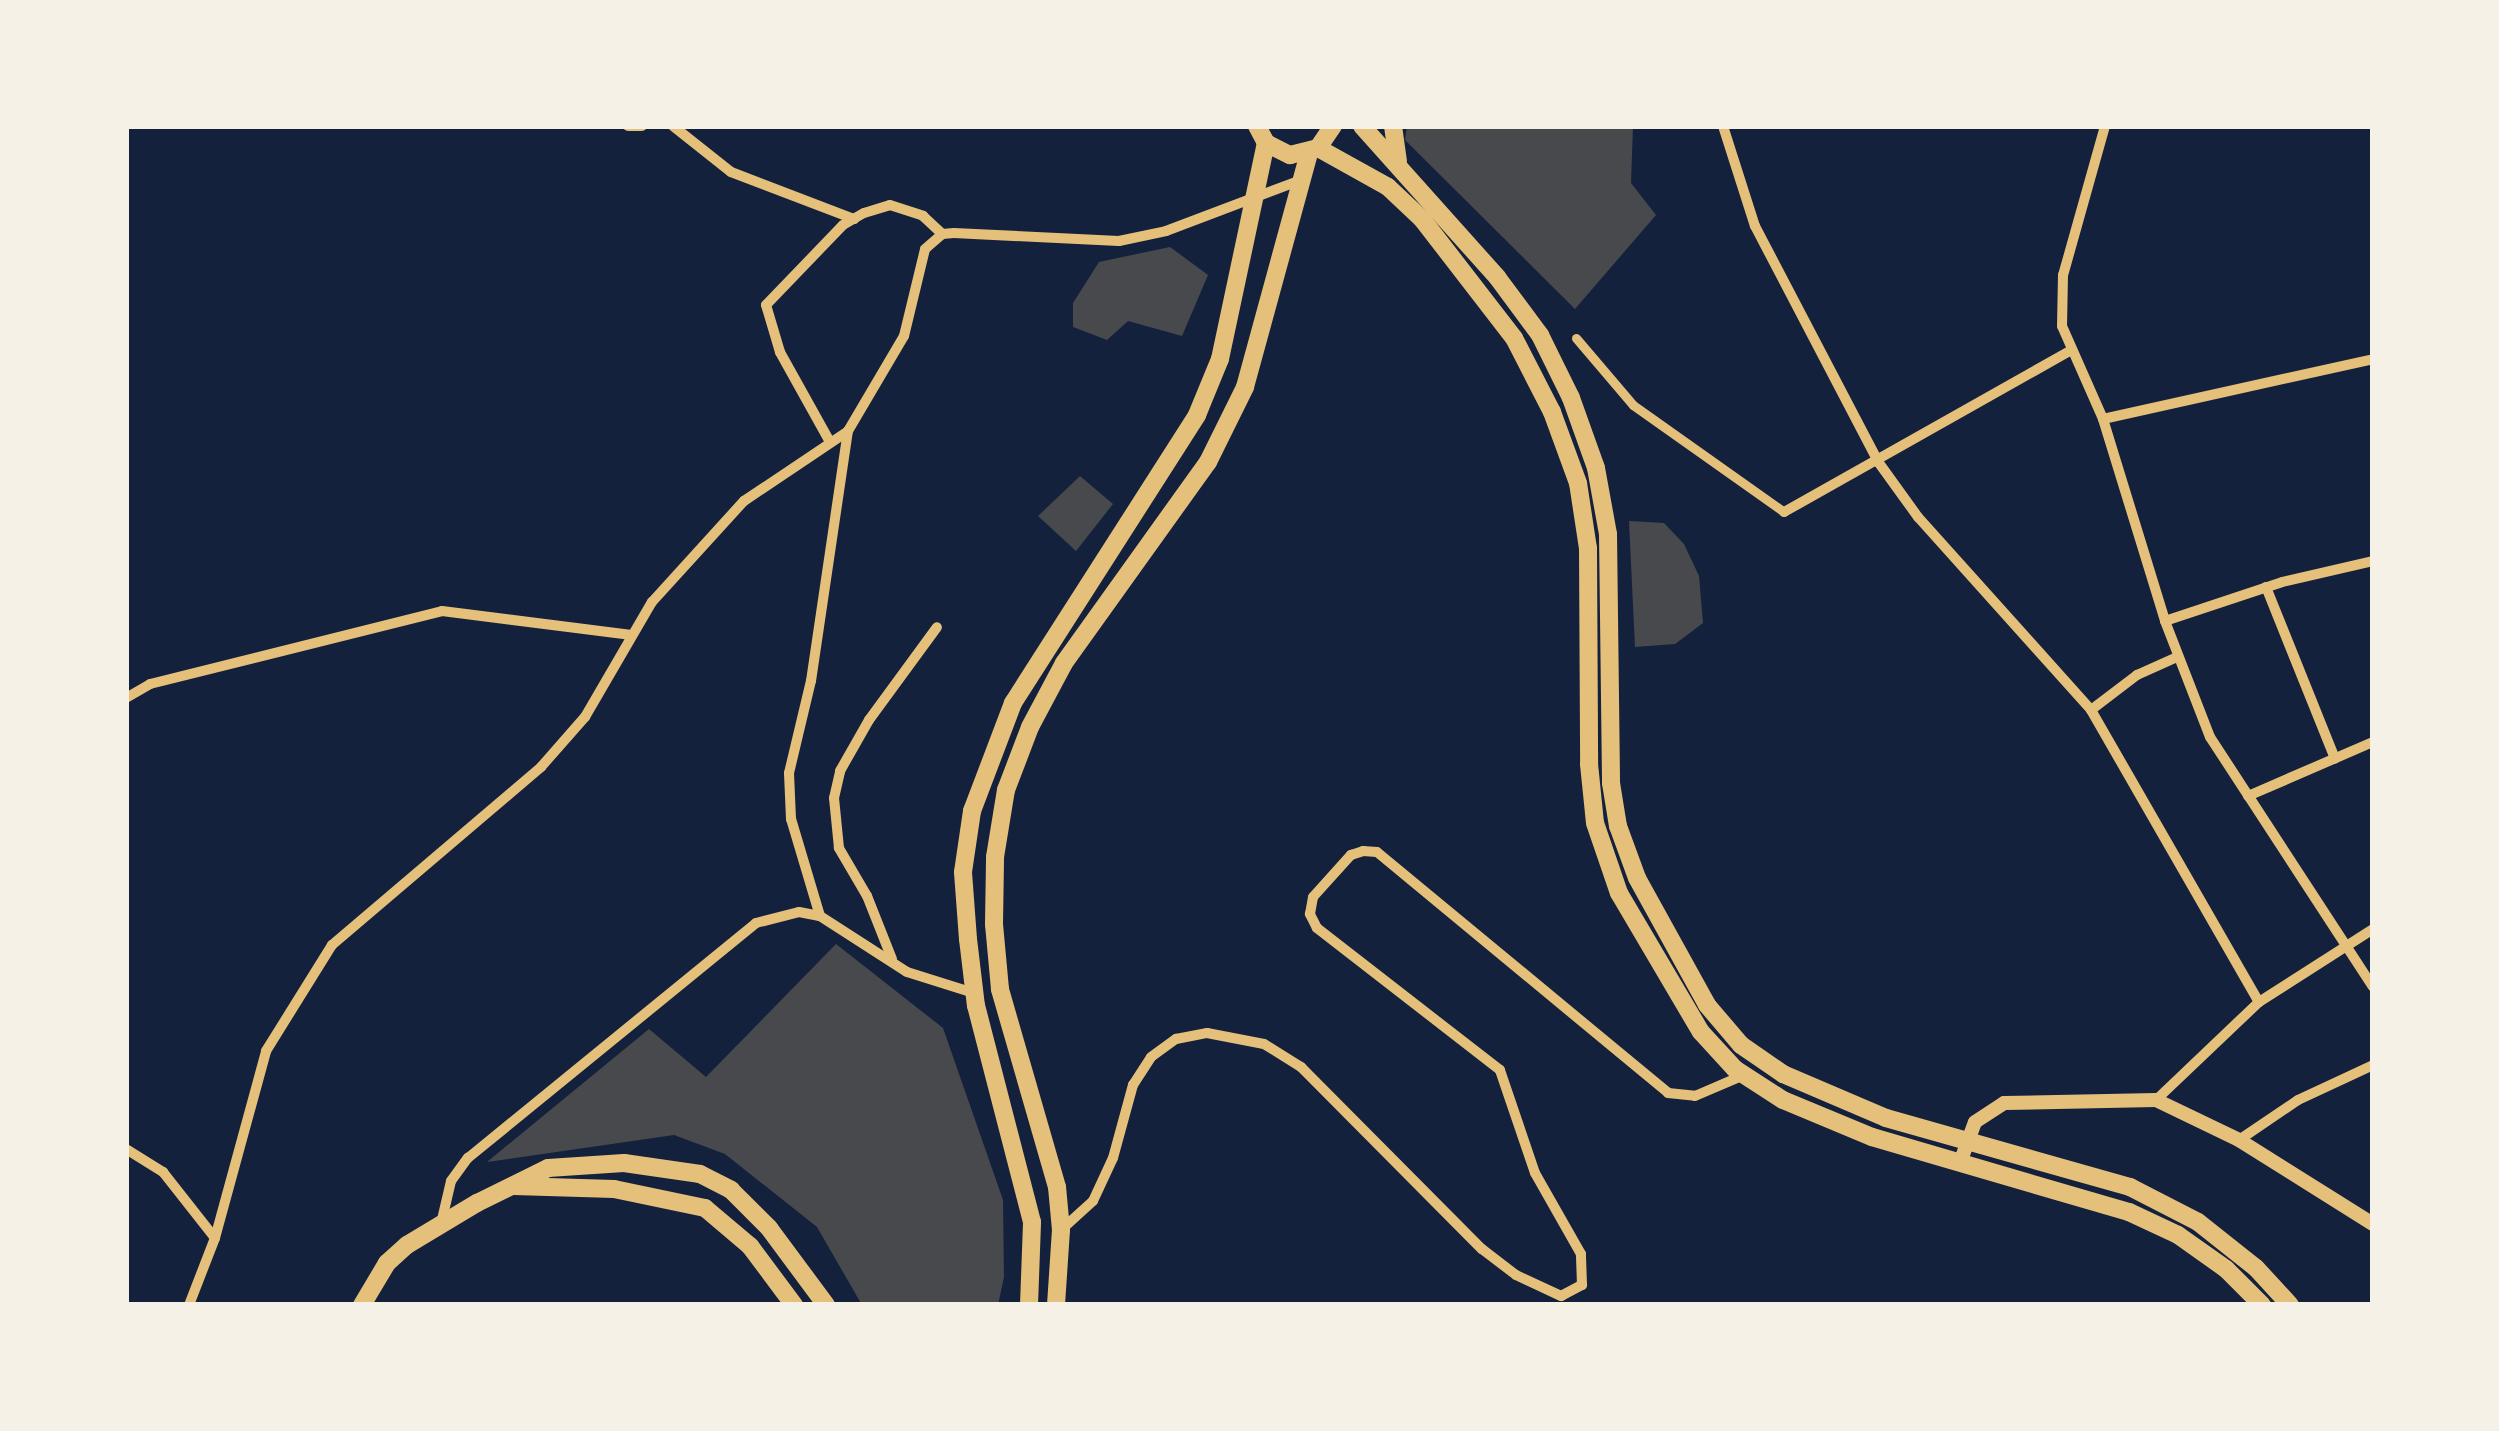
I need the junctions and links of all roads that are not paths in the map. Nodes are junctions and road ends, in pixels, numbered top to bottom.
1 (628, 126) edge
2 (642, 126) edge
3 (673, 126) edge
4 (1333, 126) edge
5 (1362, 126) edge
6 (1393, 126) edge
7 (1723, 126) edge
8 (2105, 126) edge
9 (1261, 134) edge
10 (1313, 150) junction
11 (1397, 162) junction
12 (1301, 180) junction
13 (1251, 196) junction
14 (854, 219) junction
15 (942, 233) junction
16 (1576, 338) dead end
17 (2072, 350) junction
18 (2373, 359) edge
19 (2103, 419) junction
20 (848, 431) junction
21 (830, 442) junction
22 (1879, 463) junction
23 (1784, 512) joint
24 (2373, 561) edge
25 (2266, 587) junction
26 (2165, 621) junction
27 (937, 627) dead end
28 (631, 635) junction
29 (2177, 657) junction
30 (126, 698) edge
31 (2091, 710) junction
32 (2373, 742) edge
33 (2335, 759) junction
34 (2248, 796) junction
35 (820, 916) junction
36 (2373, 929) edge
37 (2348, 942) junction
38 (893, 962) junction
39 (2373, 987) edge
40 (974, 993) junction
41 (2259, 1002) junction
42 (2373, 1065) edge
43 (1744, 1075) junction
44 (2156, 1100) junction
45 (1968, 1139) junction
46 (2239, 1140) junction
47 (126, 1149) edge
48 (1961, 1160) junction
49 (514, 1186) junction
50 (441, 1224) junction
51 (2373, 1224) edge
52 (1061, 1230) junction
53 (215, 1238) junction
54 (189, 1305) edge
55 (362, 1305) edge
56 (794, 1305) edge
57 (826, 1305) edge
58 (1029, 1305) edge
59 (1056, 1305) edge
60 (2262, 1305) edge
61 (2290, 1305) edge

1 - 2 street
3 - 14 street
4 - 10 main road
5 - 11 main road
6 - 11 main road
7 - 22 street
8 - 17 street
9 - 10 main road
9 - 13 main road
10 - 12 main road
10 - 43 main road
11 - 45 main road
12 - 13 street
12 - 52 main road
13 - 15 street
13 - 40 main road
14 - 15 street
14 - 21 street
15 - 20 street
16 - 23 street
17 - 19 street
17 - 22 street
18 - 19 street
19 - 26 street
20 - 21 street
20 - 35 street
21 - 28 street
22 - 23 street
22 - 31 street
24 - 25 street
25 - 26 street
25 - 33 street
26 - 29 street
27 - 38 street
28 - 30 street
28 - 53 street
29 - 31 street
29 - 34 street
31 - 41 street
32 - 33 street
33 - 34 street
34 - 37 street
35 - 38 street
35 - 50 street
36 - 37 street
37 - 39 street
37 - 41 street
38 - 40 street
40 - 58 main road
41 - 44 street
42 - 46 street
43 - 48 main road
43 - 52 street
44 - 45 street
44 - 46 street
45 - 48 street
45 - 61 main road
46 - 51 street
47 - 53 street
48 - 60 main road
49 - 50 main road
49 - 56 main road
49 - 57 main road
50 - 55 main road
52 - 59 main road
53 - 54 street

